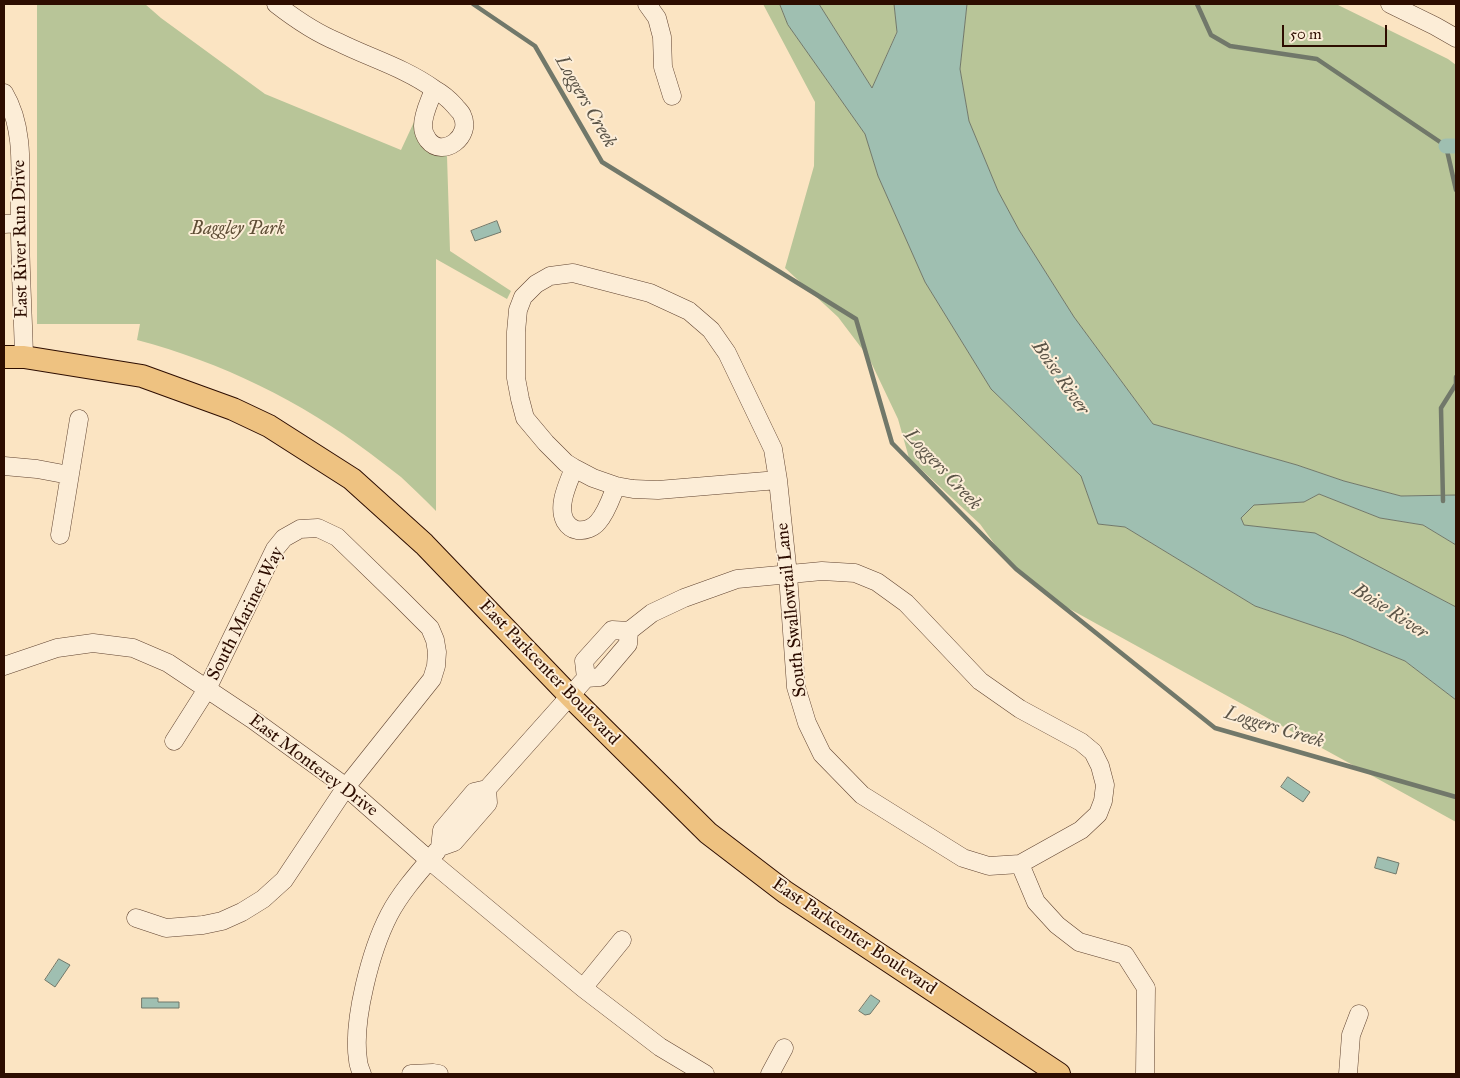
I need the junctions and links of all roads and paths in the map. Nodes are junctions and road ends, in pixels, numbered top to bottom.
1 (276, 4) edge
2 (647, 4) edge
3 (1390, 4) edge
4 (1456, 38) edge
5 (434, 89) dead end
6 (4, 92) edge
7 (672, 96) dead end
8 (12, 223) edge
9 (14, 357) edge
10 (79, 419) dead end
11 (4, 466) edge
12 (574, 468) junction
13 (69, 475) junction
14 (778, 480) junction
15 (616, 486) junction
16 (60, 535) dead end
17 (788, 574) junction
18 (4, 666) edge
19 (207, 690) junction
20 (570, 696) junction
21 (174, 742) dead end
22 (346, 787) junction
23 (435, 853) junction
24 (1020, 864) junction
25 (136, 918) dead end
26 (622, 940) dead end
27 (583, 988) junction
28 (1359, 1014) dead end
29 (784, 1048) dead end
30 (362, 1074) edge
31 (411, 1074) edge
32 (439, 1074) edge
33 (705, 1074) edge
34 (770, 1074) edge
35 (1059, 1074) edge
36 (1145, 1074) edge
37 (1348, 1074) edge

1 - 5 street
2 - 7 street
3 - 4 street
6 - 8 street, East River Run Drive
8 - 9 street, East River Run Drive
9 - 20 main road, East Parkcenter Boulevard
10 - 13 street
11 - 13 street
12 - 14 street, South Swallowtail Lane
12 - 15 street
12 - 15 street
13 - 16 street
14 - 15 street
14 - 17 street, South Swallowtail Lane
17 - 20 street
17 - 24 street, South Swallowtail Lane
17 - 24 street
18 - 19 street, East Monterey Drive
19 - 21 street, South Mariner Way
19 - 22 street, East Monterey Drive
19 - 22 street, South Mariner Way
20 - 23 street
20 - 35 main road, East Parkcenter Boulevard
22 - 23 street, East Monterey Drive
22 - 25 street
23 - 27 street, East Monterey Drive
23 - 30 street
24 - 36 street
26 - 27 street
27 - 33 street, East Monterey Drive
28 - 37 street
29 - 34 street
31 - 32 street

